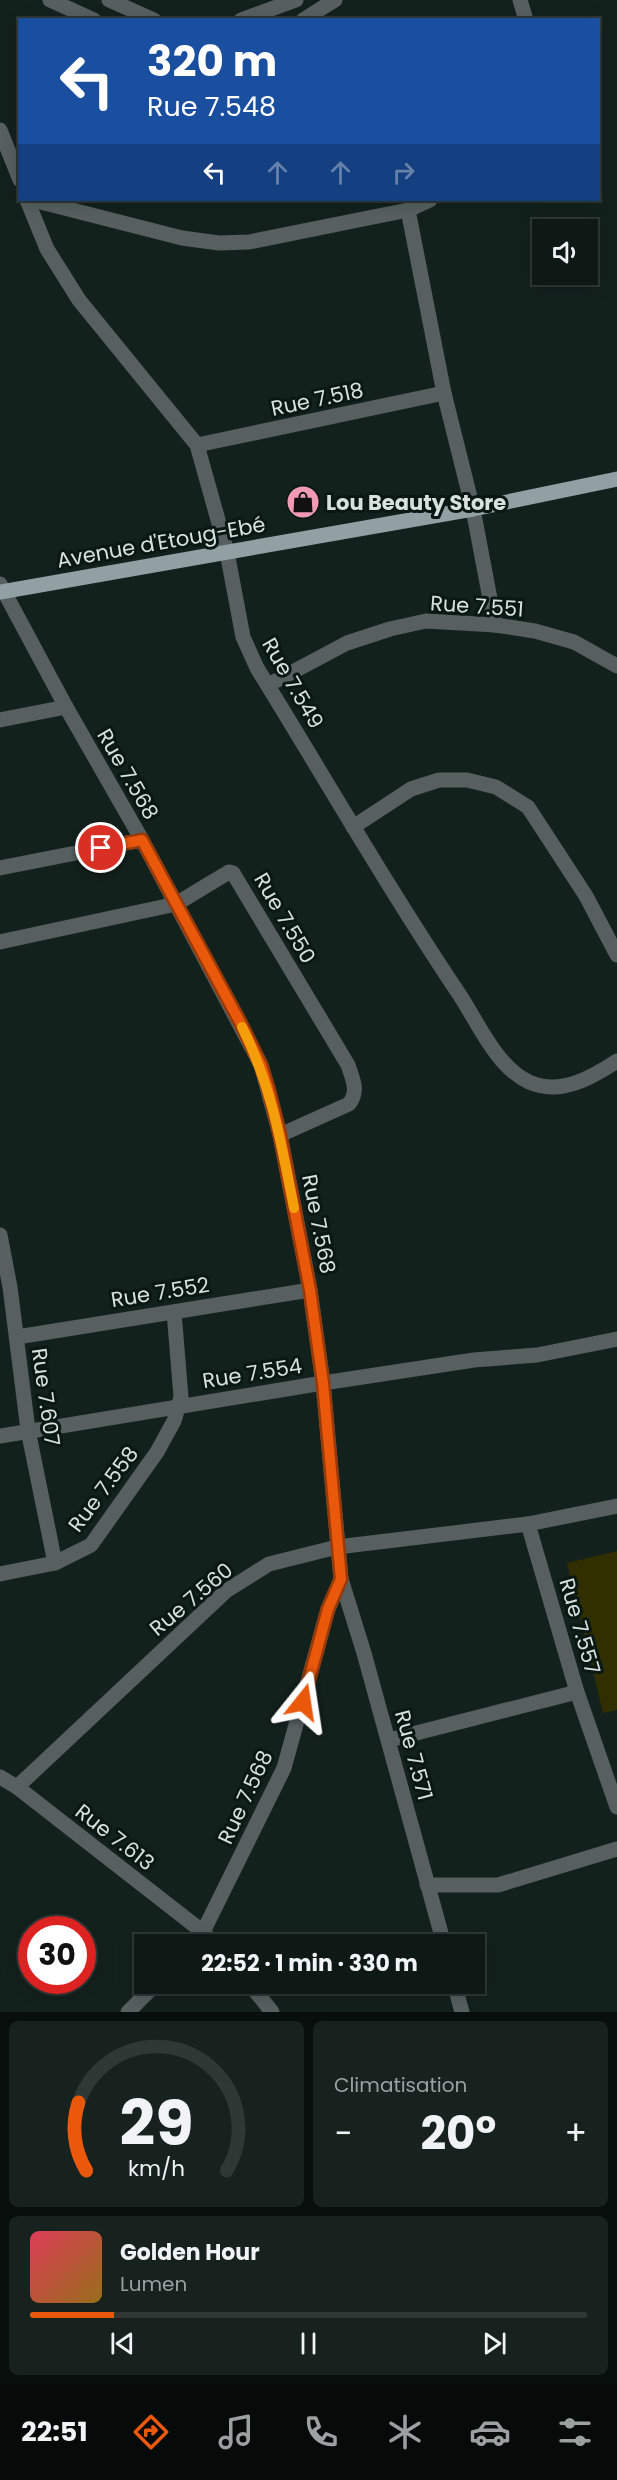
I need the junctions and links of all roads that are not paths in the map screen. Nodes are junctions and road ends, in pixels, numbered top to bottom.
1 (50, 0) edge
2 (109, 0) edge
3 (296, 0) edge
4 (335, 0) edge
5 (520, 0) edge
6 (90, 18) edge
7 (150, 18) edge
8 (246, 18) edge
9 (306, 18) edge
10 (525, 18) edge
11 (0, 130) edge
12 (18, 175) edge
13 (27, 201) edge
14 (37, 201) edge
15 (428, 201) edge
16 (408, 210) junction
17 (444, 393) junction
18 (198, 445) junction
19 (616, 481) edge
20 (473, 509) junction
21 (227, 552) junction
22 (1, 589) edge
23 (495, 625) junction
24 (617, 666) edge
25 (268, 685) junction
26 (66, 707) junction
27 (0, 720) edge
28 (353, 826) junction
29 (142, 840) junction
30 (0, 868) edge
31 (176, 904) junction
32 (0, 942) edge
33 (617, 955) edge
34 (617, 1061) edge
35 (280, 1135) junction
36 (0, 1235) edge
37 (310, 1290) junction
38 (174, 1312) junction
39 (17, 1337) junction
40 (617, 1339) edge
41 (323, 1383) junction
42 (179, 1407) junction
43 (28, 1430) junction
44 (0, 1436) edge
45 (617, 1506) edge
46 (528, 1524) junction
47 (337, 1548) junction
48 (56, 1563) junction
49 (0, 1574) edge
50 (341, 1579) junction
51 (577, 1692) junction
52 (389, 1740) junction
53 (0, 1777) edge
54 (17, 1787) junction
55 (617, 1807) edge
56 (617, 1849) edge
57 (427, 1884) junction
58 (203, 1932) joint
59 (441, 1934) edge
60 (146, 1994) edge
61 (258, 1994) edge
62 (457, 1994) edge
63 (128, 2012) edge
64 (272, 2012) edge
65 (462, 2012) edge

1 - 6 street
2 - 7 street
3 - 8 street
4 - 9 street
5 - 10 street
11 - 12 street
13 - 18 street, Rue 7.549
14 - 16 street
15 - 16 street
16 - 17 street
17 - 18 street, Rue 7.518
17 - 20 street
18 - 21 street, Rue 7.549
19 - 20 main road, Avenue d'Etoug-Ebé
20 - 21 main road, Avenue d'Etoug-Ebé
20 - 23 street
21 - 22 main road, Avenue d'Etoug-Ebé
21 - 25 street, Rue 7.549
22 - 26 street, Rue 7.568
23 - 24 street, Rue 7.551
23 - 25 street, Rue 7.551
25 - 28 street, Rue 7.549
26 - 27 street
26 - 29 street, Rue 7.568
28 - 33 street
28 - 34 street, Rue 7.549
29 - 30 street
29 - 31 street, Rue 7.568
31 - 32 street, Rue 7.550
31 - 35 street, Rue 7.568
31 - 35 street, Rue 7.550
35 - 37 street, Rue 7.568
36 - 39 street, Rue 7.607
37 - 38 street, Rue 7.552
37 - 41 street, Rue 7.568
38 - 39 street, Rue 7.552
38 - 42 street
39 - 43 street, Rue 7.607
40 - 41 street, Rue 7.554
41 - 42 street, Rue 7.554
41 - 47 street, Rue 7.568
42 - 43 street, Rue 7.554
42 - 48 street, Rue 7.558
43 - 44 street, Rue 7.554
43 - 48 street, Rue 7.607
45 - 46 street, Rue 7.560
46 - 47 street, Rue 7.560
46 - 51 street, Rue 7.557
47 - 50 street, Rue 7.568
47 - 54 street, Rue 7.560
48 - 49 street, Rue 7.558
50 - 52 street, Rue 7.571
50 - 58 street, Rue 7.568
51 - 52 street
51 - 55 street, Rue 7.557
52 - 57 street, Rue 7.571
53 - 54 street, Rue 7.613
54 - 58 street, Rue 7.613
56 - 57 street
57 - 59 street, Rue 7.571
60 - 63 street
61 - 64 street
62 - 65 street

